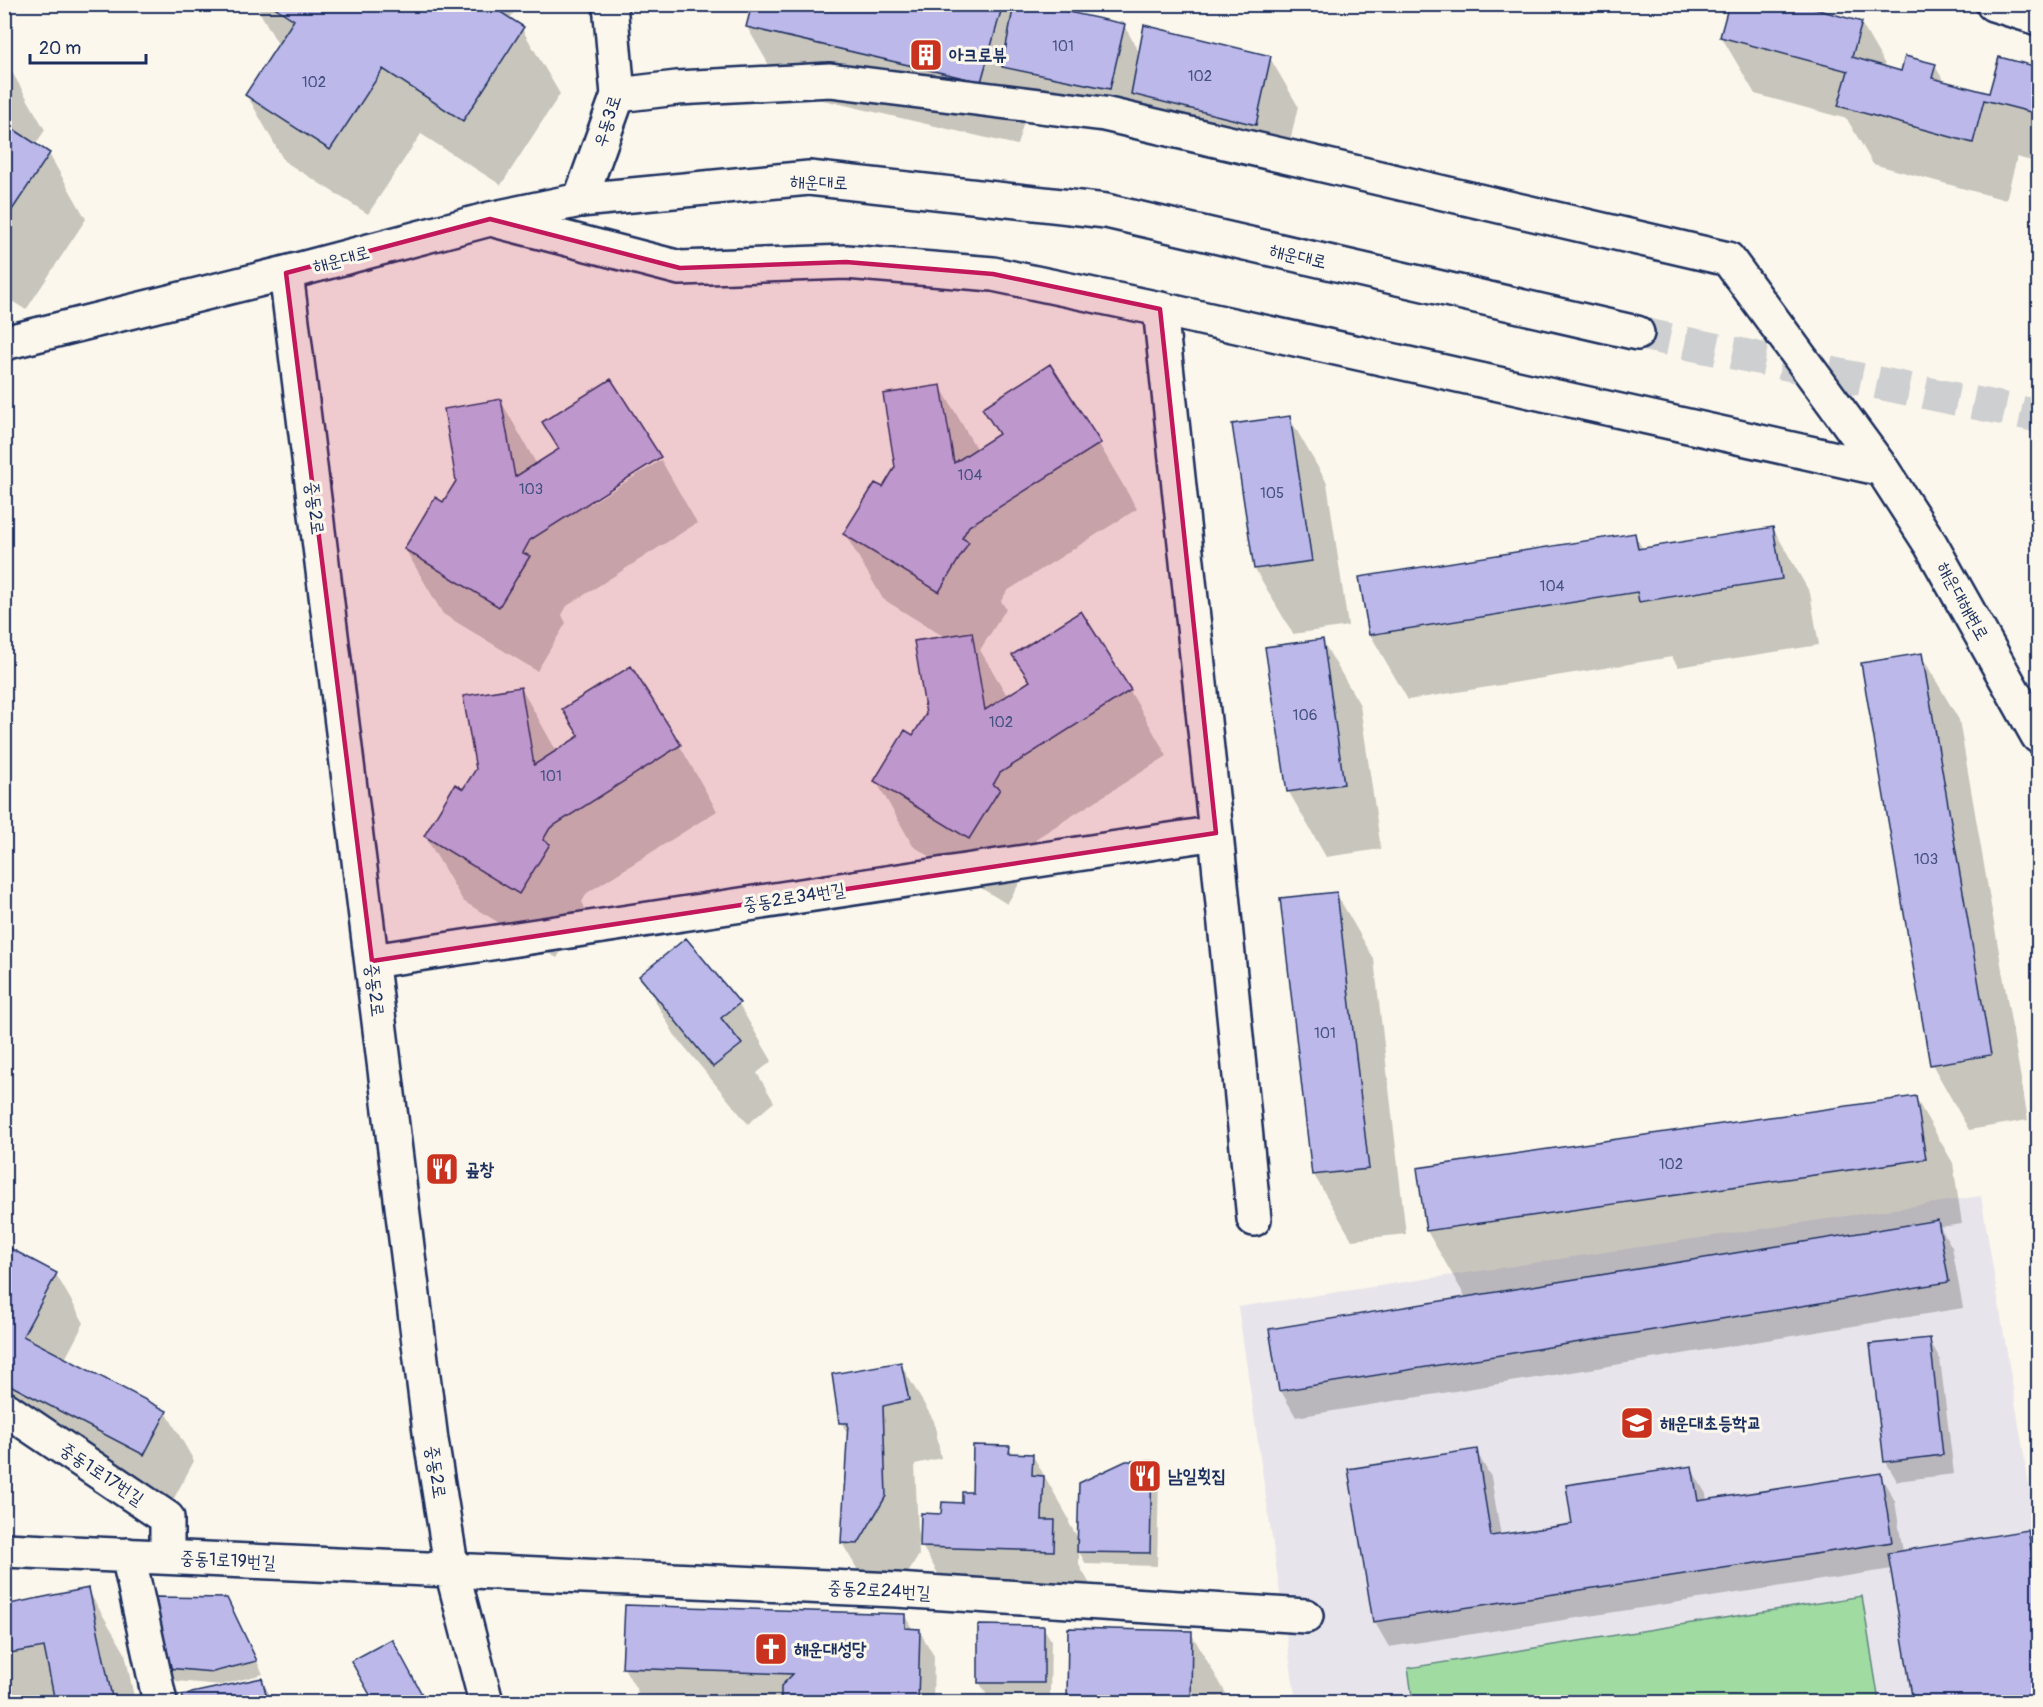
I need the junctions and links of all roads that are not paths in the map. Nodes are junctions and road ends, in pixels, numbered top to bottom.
1 (610, 4) edge
2 (1992, 4) edge
3 (2038, 18) edge
4 (618, 95) junction
5 (580, 200) junction
6 (490, 219) junction
7 (286, 273) junction
8 (1160, 309) junction
9 (1637, 333) tunnel mouth
10 (4, 343) edge
11 (1881, 469) junction
12 (2038, 736) edge
13 (1216, 833) junction
14 (372, 961) junction
15 (1254, 1219) dead end
16 (4, 1408) edge
17 (4, 1550) edge
18 (128, 1555) junction
19 (167, 1557) junction
20 (452, 1571) junction
21 (1306, 1616) dead end
22 (160, 1702) edge
23 (486, 1702) edge

1 - 4 street, 우동3로
2 - 3 street
4 - 5 street, 우동3로
4 - 11 street, 해운대해변로
5 - 6 street, 해운대로
5 - 9 street, 해운대로
6 - 7 street, 해운대로
6 - 8 street
7 - 10 street, 해운대로
7 - 14 street, 중동2로
8 - 11 street
8 - 13 street
11 - 12 street, 해운대해변로
13 - 14 street, 중동2로34번길
13 - 15 street
14 - 20 street, 중동2로
16 - 19 street, 중동1로17번길
17 - 18 street, 중동1로19번길
18 - 19 street, 중동1로19번길
18 - 22 street
19 - 20 street, 중동1로19번길
20 - 21 street, 중동2로24번길
20 - 23 street, 중동2로

